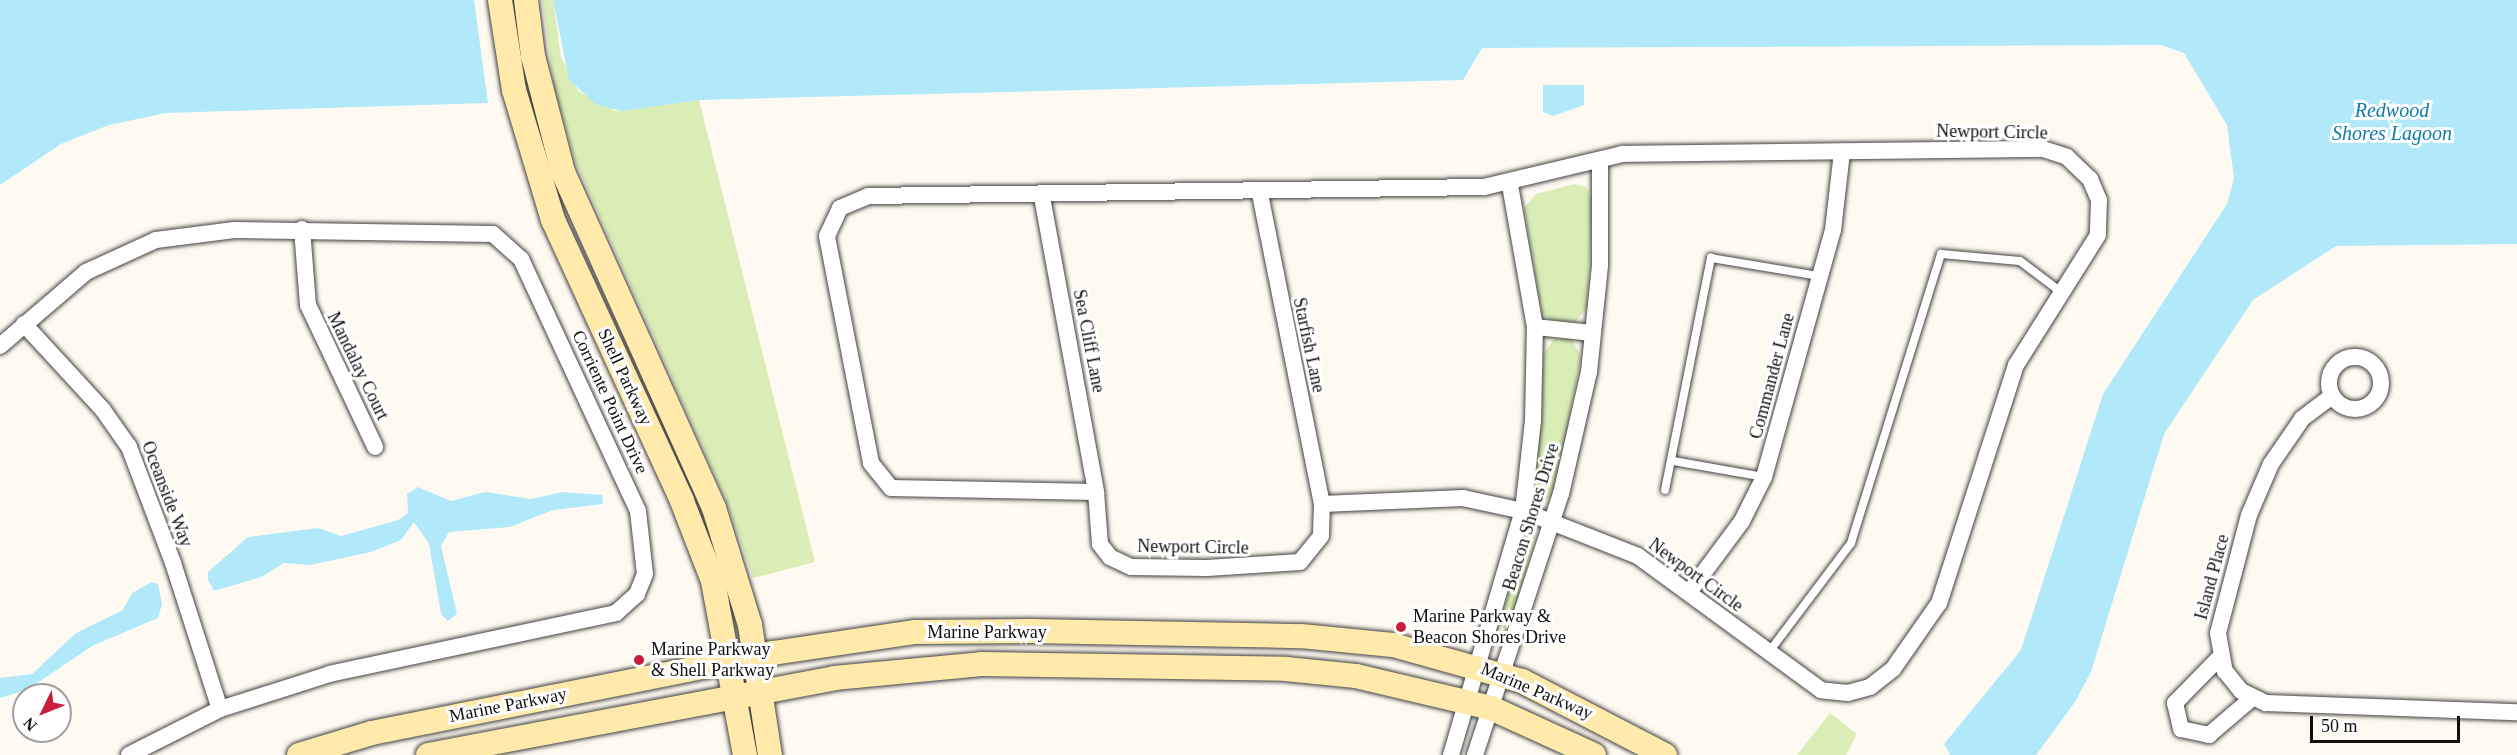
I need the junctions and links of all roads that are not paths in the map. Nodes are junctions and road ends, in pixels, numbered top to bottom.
1 (500, 0) edge
2 (526, 0) edge
3 (1842, 152) junction
4 (1600, 161) junction
5 (1510, 185) junction
6 (1260, 194) junction
7 (1042, 196) junction
8 (302, 229) junction
9 (1820, 276) junction
10 (2061, 292) junction
11 (24, 324) junction
12 (1535, 327) junction
13 (1592, 333) junction
14 (0, 346) edge
15 (2332, 396) dead end
16 (375, 447) dead end
17 (1673, 461) junction
18 (1764, 477) junction
19 (1665, 490) dead end
20 (1096, 492) junction
21 (1322, 504) junction
22 (1522, 511) junction
23 (1552, 522) junction
24 (1690, 591) junction
25 (1768, 653) junction
26 (755, 656) junction
27 (2219, 658) junction
28 (730, 662) junction
29 (1478, 666) junction
30 (1502, 674) junction
31 (761, 693) junction
32 (735, 697) junction
33 (2251, 699) junction
34 (1468, 702) junction
35 (1491, 708) junction
36 (220, 709) junction
37 (2517, 712) edge
38 (129, 755) edge
39 (299, 755) edge
40 (428, 755) edge
41 (745, 755) edge
42 (770, 755) edge
43 (1451, 755) edge
44 (1475, 755) edge
45 (1594, 755) edge
46 (1665, 755) edge

1 - 28 main road, Shell Parkway
2 - 26 main road, Shell Parkway
3 - 4 street, Newport Circle
3 - 9 street, Commander Lane
3 - 10 street, Newport Circle
4 - 5 street, Newport Circle
4 - 13 street, Beacon Shores Drive
5 - 6 street, Newport Circle
5 - 12 street, Beacon Shores Drive
6 - 7 street, Newport Circle
6 - 21 street, Starfish Lane
7 - 20 street, Sea Cliff Lane
7 - 20 street, Newport Circle
8 - 11 street, Corriente Point Drive
8 - 16 street, Mandalay Court
8 - 36 street, Corriente Point Drive
9 - 17 lane
9 - 18 street, Commander Lane
10 - 25 street, Newport Circle
10 - 25 lane
11 - 14 street, Corriente Point Drive
11 - 36 street, Oceanside Way
12 - 13 street
12 - 22 street, Beacon Shores Drive
13 - 23 street, Beacon Shores Drive
15 - 27 street, Island Place
17 - 18 lane
17 - 19 lane
18 - 24 street, Commander Lane
20 - 21 street, Newport Circle
21 - 22 street, Newport Circle
22 - 23 street, Newport Circle
22 - 29 street, Beacon Shores Drive
23 - 24 street, Newport Circle
23 - 30 street, Beacon Shores Drive
24 - 25 street, Newport Circle
26 - 28 main road, Marine Parkway
26 - 29 main road, Marine Parkway
26 - 31 main road, Shell Parkway
27 - 33 street
27 - 33 street
28 - 32 main road, Shell Parkway
28 - 39 main road, Marine Parkway
29 - 30 main road, Marine Parkway
29 - 34 street, Beacon Shores Drive
30 - 35 street, Beacon Shores Drive
30 - 46 main road, Marine Parkway
31 - 32 main road, Marine Parkway
31 - 34 main road, Marine Parkway
31 - 42 main road, Shell Parkway
32 - 40 main road, Marine Parkway
32 - 41 main road, Shell Parkway
33 - 37 street
34 - 35 main road, Marine Parkway
34 - 43 street, Beacon Shores Drive
35 - 44 street, Beacon Shores Drive
35 - 45 main road, Marine Parkway
36 - 38 street, Corriente Point Drive

